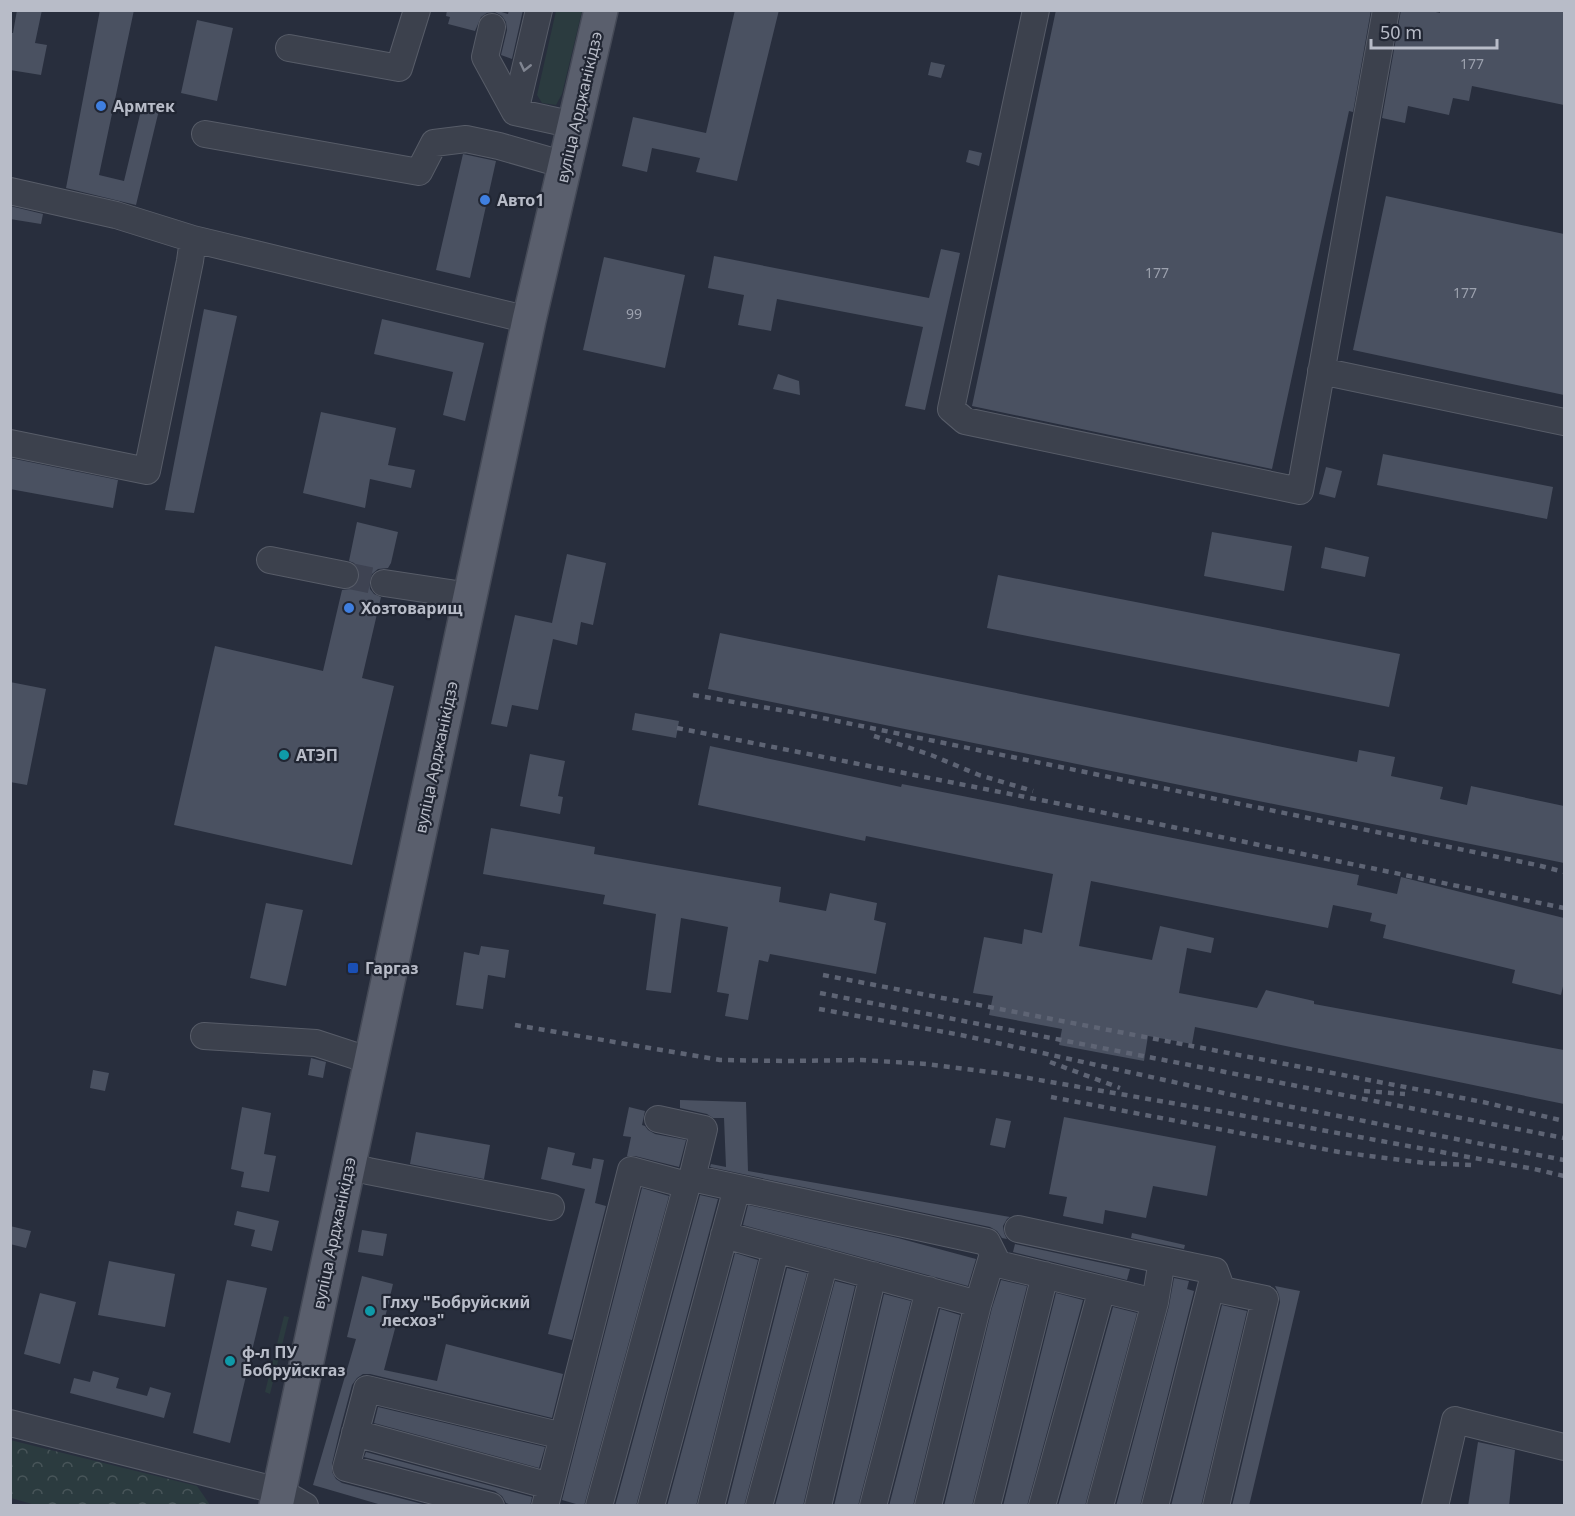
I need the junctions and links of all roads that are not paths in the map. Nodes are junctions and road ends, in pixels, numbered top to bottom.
1 (417, 10) edge
2 (538, 10) edge
3 (601, 10) edge
4 (1036, 10) edge
5 (1386, 10) edge
6 (495, 16) edge
7 (289, 48) dead end
8 (515, 112) junction
9 (574, 125) junction
10 (205, 135) dead end
11 (565, 165) junction
12 (10, 191) edge
13 (193, 239) junction
14 (529, 320) junction
15 (1321, 371) junction
16 (1564, 422) edge
17 (10, 443) edge
18 (270, 560) dead end
19 (345, 575) tunnel mouth
20 (384, 584) tunnel mouth
21 (470, 596) junction
22 (204, 1036) dead end
23 (371, 1061) junction
24 (658, 1119) dead end
25 (349, 1165) junction
26 (689, 1182) junction
27 (737, 1188) junction
28 (551, 1207) dead end
29 (1018, 1229) dead end
30 (724, 1234) junction
31 (776, 1249) junction
32 (993, 1254) junction
33 (1162, 1260) junction
34 (825, 1262) junction
35 (1215, 1271) junction
36 (873, 1275) junction
37 (1045, 1275) junction
38 (1102, 1289) junction
39 (929, 1290) junction
40 (1155, 1302) junction
41 (978, 1304) junction
42 (10, 1423) edge
43 (355, 1433) junction
44 (563, 1436) junction
45 (1564, 1447) edge
46 (547, 1496) edge
47 (287, 1501) edge
48 (491, 1506) edge
49 (599, 1506) edge
50 (651, 1506) edge
51 (711, 1506) edge
52 (759, 1506) edge
53 (818, 1506) edge
54 (873, 1506) edge
55 (928, 1506) edge
56 (987, 1506) edge
57 (1042, 1506) edge
58 (1100, 1506) edge
59 (1155, 1506) edge
60 (1216, 1506) edge
61 (1435, 1506) edge

1 - 7 lane
2 -> 8 lane
3 - 9 main road, вуліца Арджанікідзэ
4 - 15 lane
5 - 15 lane
6 - 8 lane
8 - 9 lane
9 - 11 main road, вуліца Арджанікідзэ
10 - 11 lane
11 - 14 main road, вуліца Арджанікідзэ
12 - 13 lane
13 - 14 lane
13 - 17 lane
14 - 21 main road, вуліца Арджанікідзэ
15 - 16 lane
18 - 19 lane
20 - 21 lane
21 - 23 main road, вуліца Арджанікідзэ
22 - 23 lane
23 - 25 main road, вуліца Арджанікідзэ
24 - 26 lane
25 - 28 lane
25 - 47 main road, вуліца Арджанікідзэ
26 - 27 lane
26 - 44 lane
26 - 49 lane
27 - 30 lane
27 - 32 lane
29 - 33 lane
30 - 31 lane
30 - 50 lane
31 - 34 lane
31 - 51 lane
32 - 37 lane
32 - 41 lane
33 - 35 lane
33 - 40 lane
34 - 36 lane
34 - 52 lane
35 - 59 lane
35 - 60 lane
36 - 39 lane
36 - 53 lane
37 - 38 lane
37 - 56 lane
38 - 40 lane
38 - 57 lane
39 - 41 lane
39 - 54 lane
40 - 58 lane
41 - 55 lane
42 - 47 lane
43 - 44 lane
43 - 46 lane
43 - 48 lane
44 - 46 lane
45 - 61 lane

